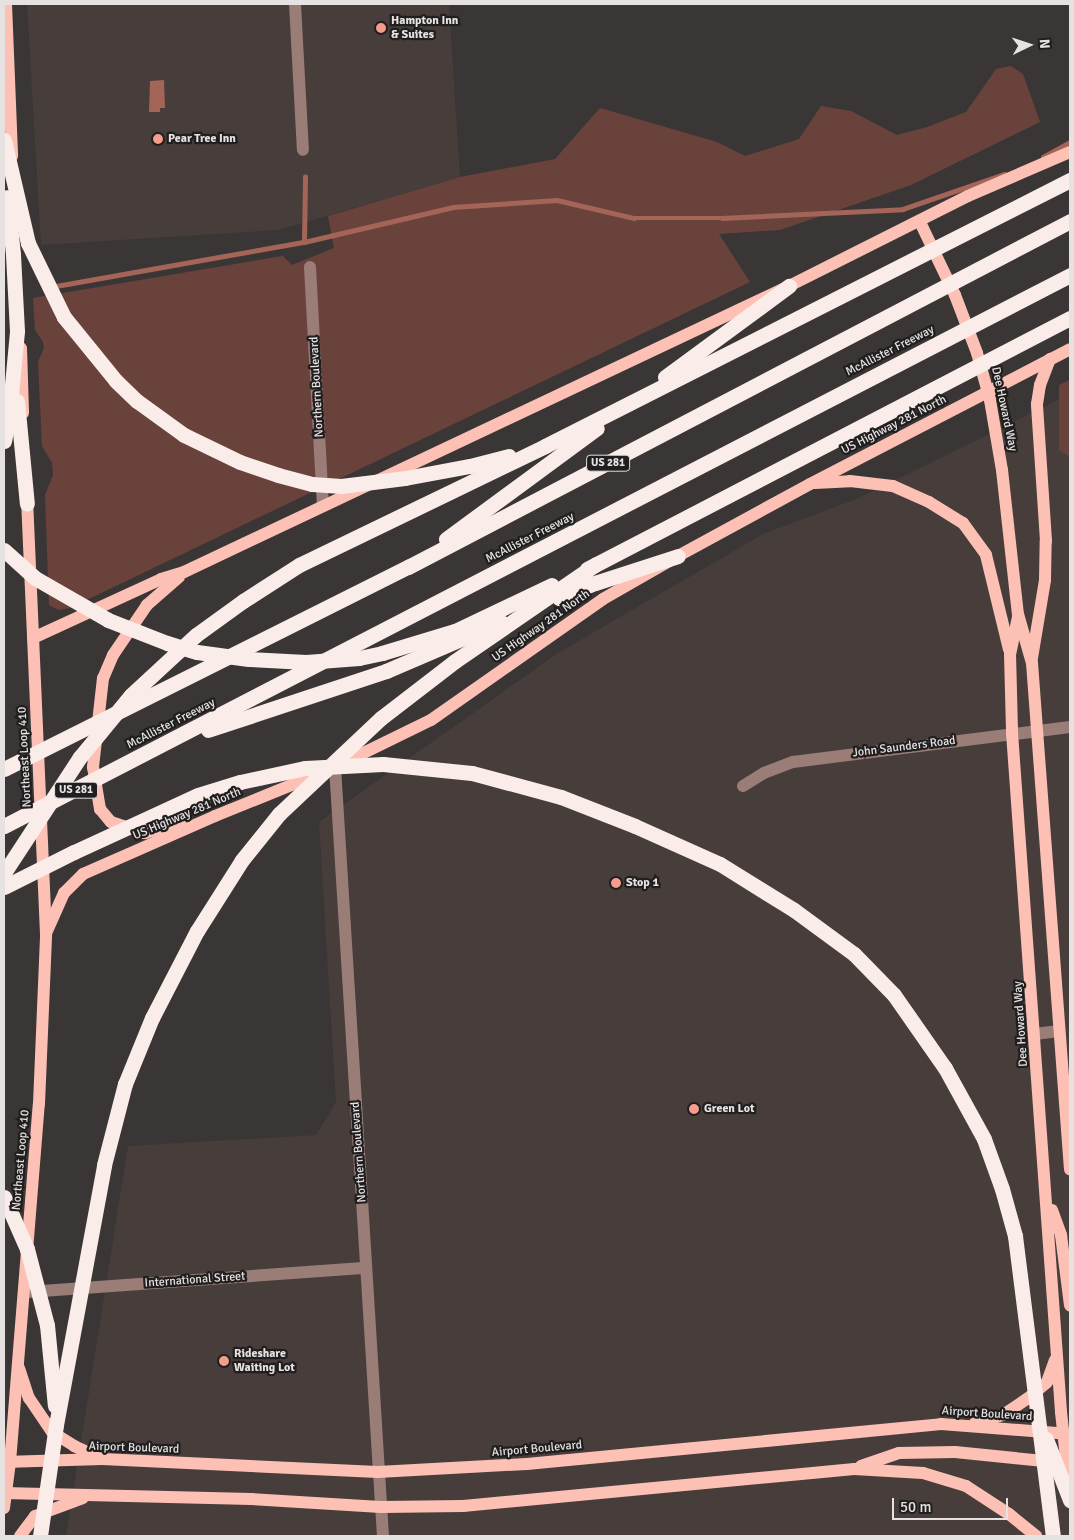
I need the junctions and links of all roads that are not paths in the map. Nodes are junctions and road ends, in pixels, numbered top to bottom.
1 (6, 4) edge
2 (295, 4) edge
3 (4, 140) edge
4 (303, 150) dead end
5 (1070, 152) edge
6 (4, 163) edge
7 (1070, 180) edge
8 (920, 222) junction
9 (1070, 222) edge
10 (310, 267) dead end
11 (1070, 275) edge
12 (4, 281) edge
13 (789, 286) junction
14 (1070, 318) edge
15 (1070, 349) edge
16 (1050, 359) junction
17 (4, 441) edge
18 (545, 446) junction
19 (810, 484) junction
20 (27, 504) junction
21 (323, 506) junction
22 (4, 550) edge
23 (678, 556) junction
24 (596, 564) junction
25 (408, 567) junction
26 (184, 572) junction
27 (1018, 614) junction
28 (33, 638) junction
29 (1010, 654) junction
30 (1032, 663) junction
31 (1070, 727) edge
32 (1037, 730) junction
33 (1012, 733) junction
34 (155, 749) junction
35 (335, 767) junction
36 (4, 770) edge
37 (743, 786) dead end
38 (215, 816) junction
39 (4, 826) edge
40 (4, 873) edge
41 (4, 887) edge
42 (46, 934) junction
43 (1059, 1032) junction
44 (1035, 1034) junction
45 (1070, 1170) edge
46 (4, 1197) edge
47 (1047, 1198) junction
48 (366, 1268) junction
49 (23, 1292) junction
50 (1070, 1305) edge
51 (1057, 1353) junction
52 (17, 1362) junction
53 (15, 1393) junction
54 (4, 1414) edge
55 (1038, 1417) junction
56 (56, 1425) junction
57 (965, 1426) junction
58 (1066, 1433) edge
59 (102, 1459) junction
60 (7, 1462) edge
61 (1068, 1462) edge
62 (854, 1468) junction
63 (378, 1472) junction
64 (1070, 1491) edge
65 (5, 1493) edge
66 (90, 1496) junction
67 (1070, 1500) edge
68 (381, 1507) junction
69 (4, 1508) edge
70 (20, 1536) edge
71 (40, 1536) edge
72 (383, 1536) edge
73 (1036, 1536) edge
74 (1052, 1536) edge

1 - 20 main road, Northeast Loop 410
2 - 4 street
3 - 18 highway
5 - 8 main road
6 - 17 highway
7 - 18 highway
8 - 13 main road
8 - 27 main road, Dee Howard Way
9 - 25 highway, US 281
10 - 21 street, Northern Boulevard
11 - 34 highway, McAllister Freeway / US 281
12 - 20 highway
13 - 21 main road
13 - 25 highway
14 - 24 highway
15 - 16 main road, US Highway 281 North
16 - 19 main road, US Highway 281 North
16 - 30 main road
18 - 40 highway
19 - 23 main road, US Highway 281 North
19 - 29 main road
20 - 28 main road, Northeast Loop 410
21 - 26 main road
22 - 24 highway
23 - 34 highway
23 - 35 main road, US Highway 281 North
24 - 56 highway
25 - 36 highway, US 281
26 - 28 main road
26 - 38 main road
27 - 29 main road, Dee Howard Way
27 - 30 main road, Dee Howard Way
28 - 42 main road, Northeast Loop 410
29 - 33 main road, Dee Howard Way
30 - 32 main road, Dee Howard Way
31 - 32 street, John Saunders Road
32 - 33 street, John Saunders Road
32 - 43 main road, Dee Howard Way
33 - 37 street, John Saunders Road
33 - 44 main road, Dee Howard Way
34 - 39 highway, McAllister Freeway / US 281
35 - 38 main road, US Highway 281 North
35 - 48 street, Northern Boulevard
38 - 42 main road, US Highway 281 North
41 - 55 highway
42 - 49 main road, Northeast Loop 410
43 - 44 street
43 - 45 main road, Dee Howard Way
44 - 47 main road, Dee Howard Way
46 - 56 highway
47 - 50 main road
47 - 51 main road, Dee Howard Way
48 - 49 street, International Street
48 - 63 street, Northern Boulevard
49 - 52 main road, Northeast Loop 410
51 - 57 main road
51 - 58 main road, Dee Howard Way
52 - 53 main road, Northeast Loop 410
52 - 59 main road
53 - 54 main road
53 - 60 main road, Northeast Loop 410
55 - 67 highway
55 - 74 highway
56 - 71 highway
57 - 58 main road, Airport Boulevard
57 - 63 main road, Airport Boulevard
58 - 61 main road, Dee Howard Way
59 - 60 main road, Airport Boulevard
59 - 63 main road, Airport Boulevard
60 - 65 main road, Northeast Loop 410
61 - 62 main road
61 - 64 main road, Dee Howard Way
62 - 68 main road
62 - 73 main road
63 - 68 street, Northern Boulevard
65 - 66 main road
65 - 69 main road, Northeast Loop 410
66 - 68 main road
66 - 70 main road
68 - 72 street, Northern Boulevard

